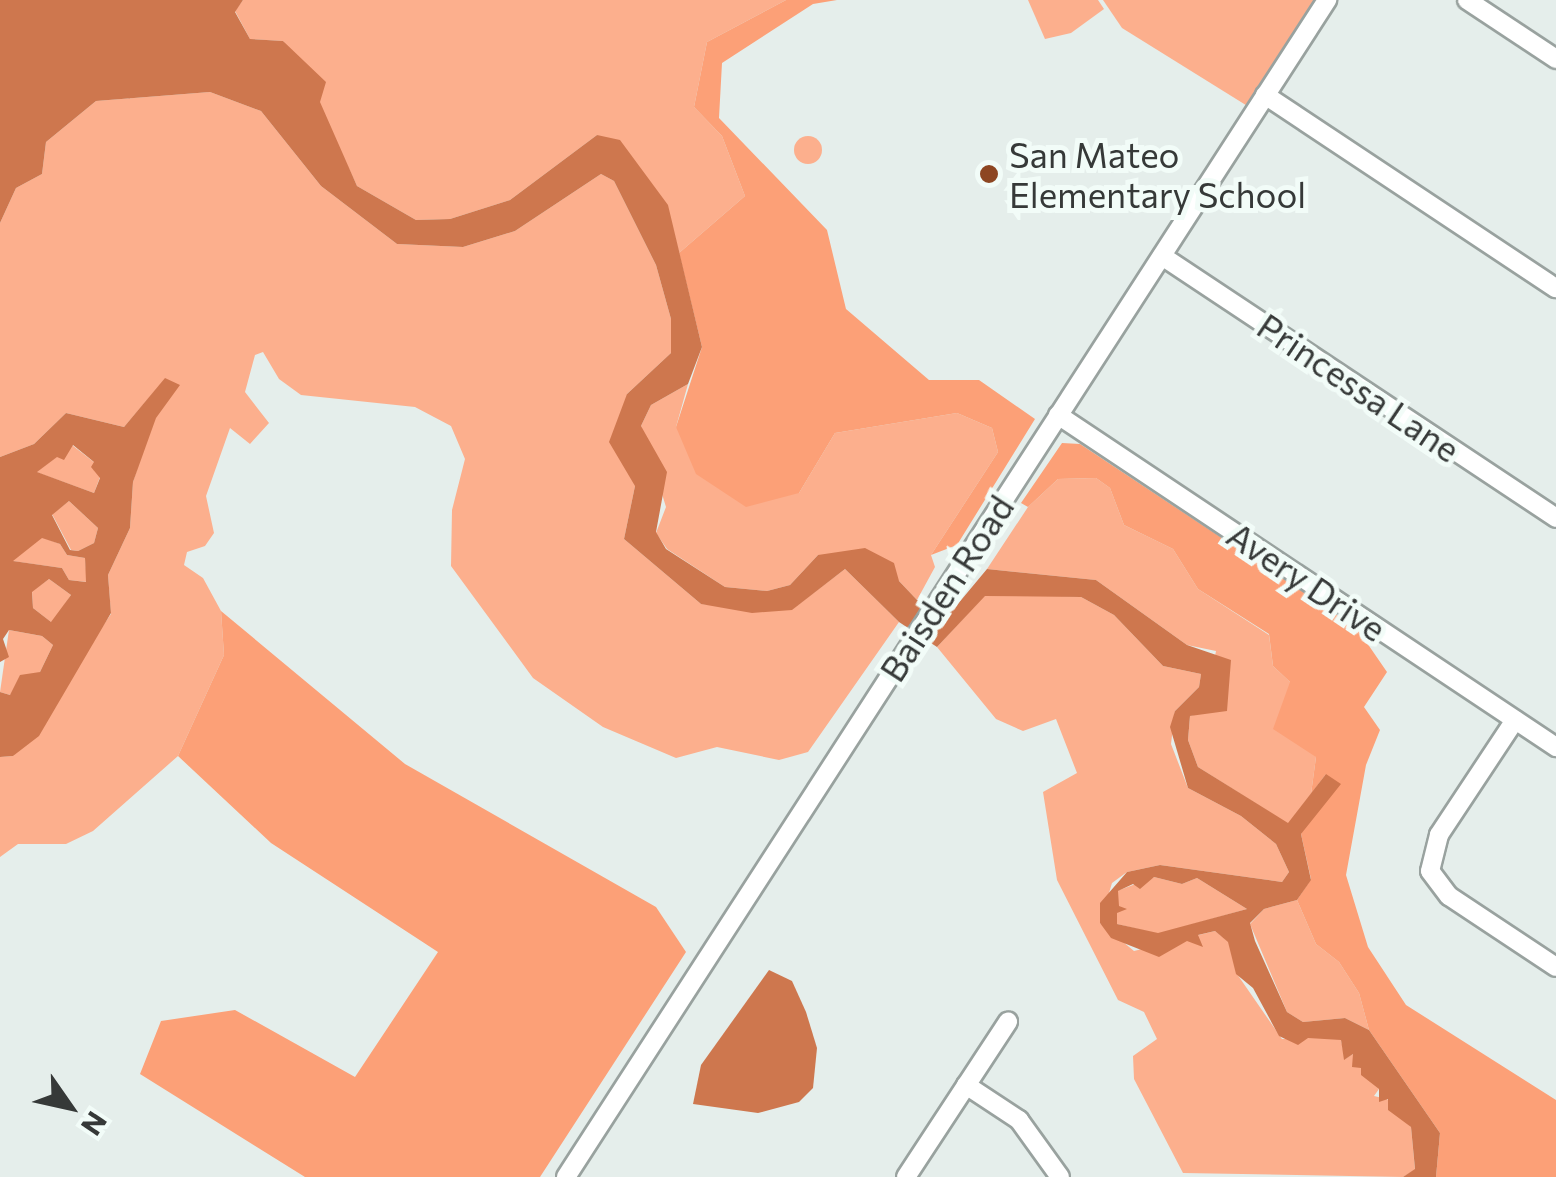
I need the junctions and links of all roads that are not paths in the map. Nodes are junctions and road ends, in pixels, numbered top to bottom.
1 (1327, 0) edge
2 (1467, 0) edge
3 (1556, 60) edge
4 (1264, 95) junction
5 (1162, 256) junction
6 (1556, 288) edge
7 (1058, 415) junction
8 (1556, 518) edge
9 (1515, 720) junction
10 (1556, 747) edge
11 (1556, 967) edge
12 (1008, 1022) dead end
13 (966, 1086) junction
14 (566, 1177) edge
15 (906, 1177) edge
16 (1060, 1177) edge

1 - 4 street, Baisden Road
2 - 3 street
4 - 5 street, Baisden Road
4 - 6 street
5 - 7 street, Baisden Road
5 - 8 street, Princessa Lane
7 - 9 street, Avery Drive
7 - 14 street, Baisden Road
9 - 10 street, Avery Drive
9 - 11 street
12 - 13 street
13 - 15 street
13 - 16 street

